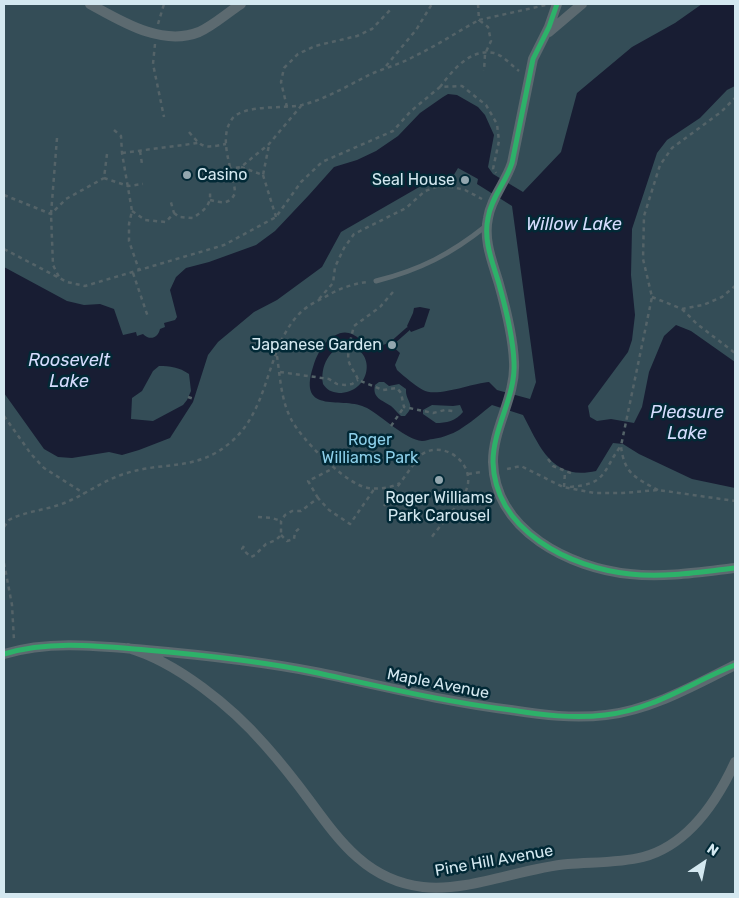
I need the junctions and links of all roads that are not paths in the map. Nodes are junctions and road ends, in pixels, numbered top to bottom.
1 (241, 4) edge
2 (557, 4) edge
3 (582, 4) edge
4 (95, 5) edge
5 (546, 34) junction
6 (486, 225) junction
7 (376, 281) road end
8 (735, 568) edge
9 (128, 648) junction
10 (4, 654) edge
11 (735, 665) edge
12 (735, 762) edge

1 - 4 street
2 - 5 street
3 - 5 street
5 - 6 street
6 - 7 lane
6 - 8 street
9 - 10 street, Maple Avenue
9 - 11 street, Maple Avenue
9 - 12 street, Pine Hill Avenue

